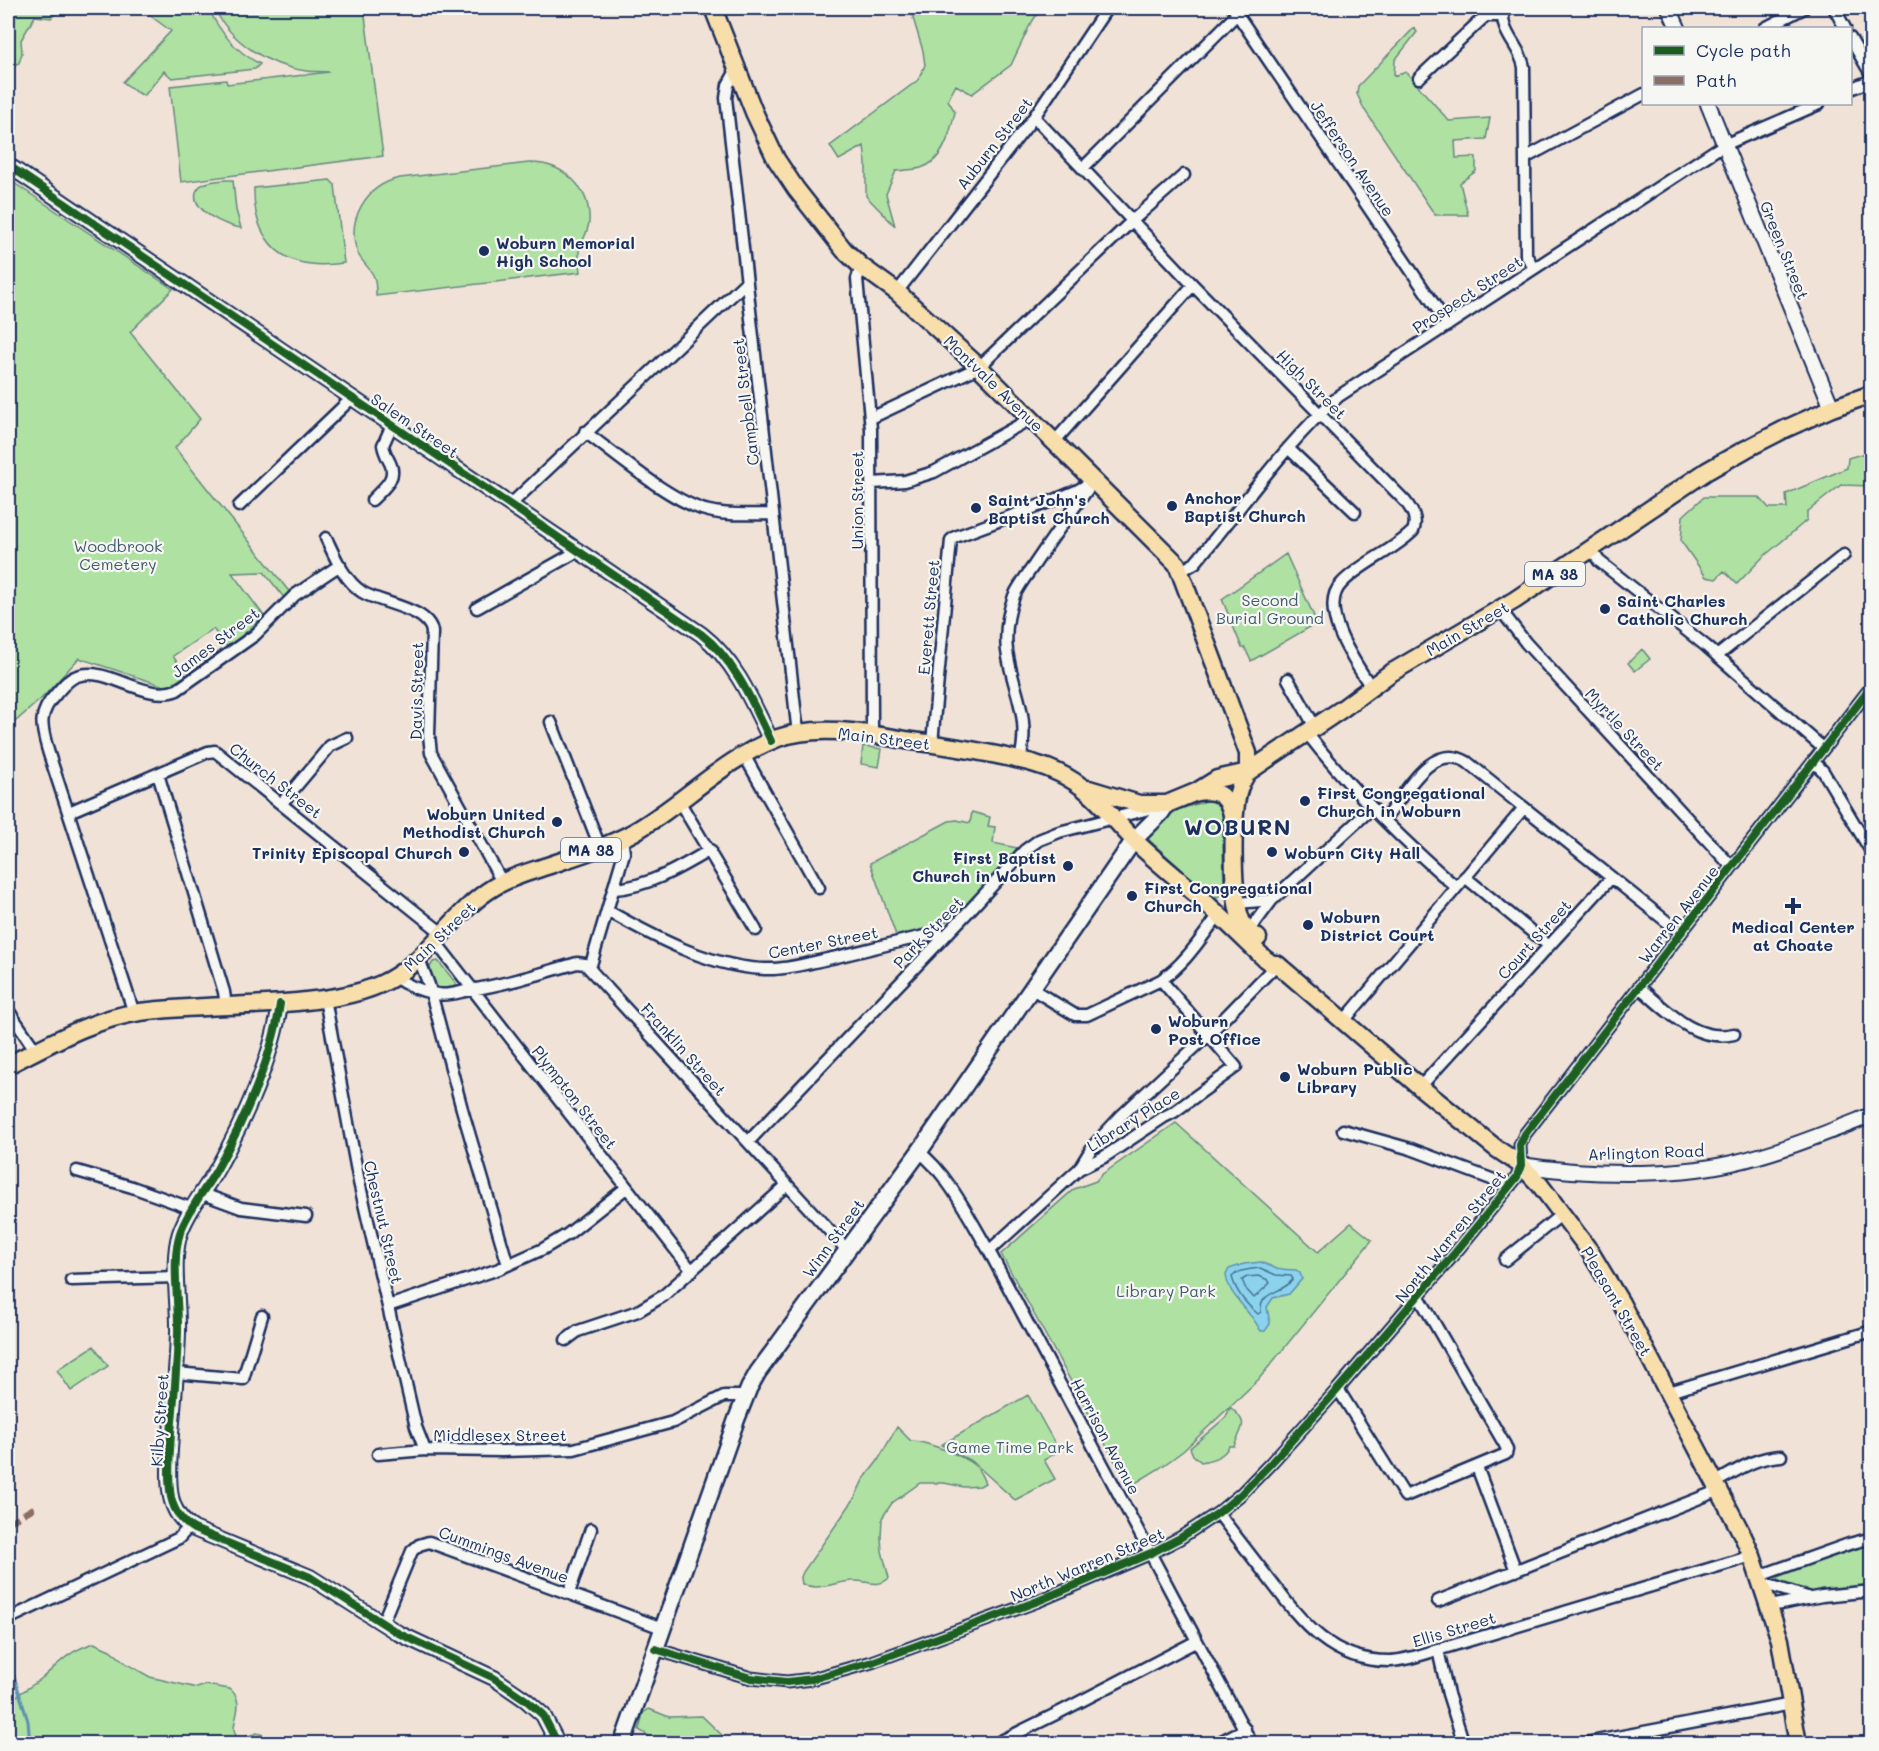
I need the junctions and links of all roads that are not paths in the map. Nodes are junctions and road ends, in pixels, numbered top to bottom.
1 (1107, 8) edge
2 (1669, 8) edge
3 (1804, 8) edge
4 (1834, 8) edge
5 (717, 10) edge
6 (1237, 10) edge
7 (1504, 12) edge
8 (1678, 27) edge
9 (1767, 27) edge
10 (1844, 27) edge
11 (1852, 40) edge
12 (737, 69) junction
13 (1419, 78) dead end
14 (1872, 78) edge
15 (1852, 89) edge
16 (1642, 95) edge
17 (1708, 105) edge
18 (1817, 105) edge
19 (1034, 117) junction
20 (1725, 145) junction
21 (1525, 158) junction
22 (8, 165) edge
23 (1083, 168) junction
24 (1184, 176) dead end
25 (1132, 221) junction
26 (861, 266) junction
27 (1534, 268) junction
28 (746, 282) junction
29 (1193, 285) junction
30 (897, 292) junction
31 (1448, 325) junction
32 (979, 367) junction
33 (1872, 394) edge
34 (352, 398) junction
35 (1832, 408) junction
36 (1320, 413) junction
37 (870, 418) junction
38 (1032, 418) junction
39 (392, 425) junction
40 (585, 432) junction
41 (1054, 441) junction
42 (1288, 448) junction
43 (1094, 481) junction
44 (872, 483) junction
45 (372, 500) dead end
46 (510, 505) junction
47 (239, 506) dead end
48 (1355, 512) dead end
49 (773, 514) junction
50 (326, 538) dead end
51 (1591, 549) junction
52 (578, 551) junction
53 (1844, 555) dead end
54 (340, 564) junction
55 (1181, 571) junction
56 (477, 608) dead end
57 (1500, 609) junction
58 (1717, 656) junction
59 (1288, 679) dead end
60 (1872, 686) edge
61 (1371, 687) junction
62 (1868, 700) edge
63 (551, 722) dead end
64 (1311, 730) junction
65 (798, 734) junction
66 (872, 735) junction
67 (347, 738) dead end
68 (771, 741) junction
69 (932, 744) junction
70 (1823, 748) junction
71 (744, 755) junction
72 (1020, 760) junction
73 (1813, 761) junction
74 (1248, 772) junction
75 (158, 774) junction
76 (1087, 789) junction
77 (1196, 792) junction
78 (679, 801) junction
79 (282, 803) junction
80 (1167, 804) junction
81 (1372, 808) junction
82 (1523, 809) junction
83 (69, 812) junction
84 (1114, 818) junction
85 (1384, 820) junction
86 (1234, 823) junction
87 (622, 838) junction
88 (1134, 840) junction
89 (600, 847) junction
90 (710, 850) junction
91 (1872, 853) edge
92 (1732, 867) junction
93 (1465, 877) junction
94 (1611, 878) junction
95 (502, 882) junction
96 (1456, 887) junction
97 (819, 888) dead end
98 (614, 889) junction
99 (1202, 899) junction
100 (1272, 900) junction
101 (1238, 903) junction
102 (608, 911) junction
103 (1218, 916) junction
104 (756, 930) dead end
105 (1249, 931) junction
106 (1680, 933) junction
107 (945, 936) junction
108 (438, 937) junction
109 (1548, 945) junction
110 (419, 959) junction
111 (1277, 964) junction
112 (590, 968) junction
113 (395, 977) junction
114 (1161, 980) junction
115 (1639, 987) junction
116 (1032, 989) junction
117 (473, 990) junction
118 (431, 992) junction
119 (325, 999) junction
120 (280, 1004) junction
121 (226, 1006) junction
122 (8, 1010) edge
123 (134, 1013) junction
124 (1343, 1022) junction
125 (1734, 1034) dead end
126 (1209, 1035) junction
127 (36, 1051) junction
128 (8, 1065) edge
129 (1420, 1088) junction
130 (1872, 1115) edge
131 (1343, 1130) dead end
132 (748, 1142) junction
133 (919, 1152) junction
134 (1521, 1165) junction
135 (1079, 1168) junction
136 (77, 1171) dead end
137 (787, 1185) junction
138 (1510, 1186) junction
139 (626, 1188) junction
140 (202, 1194) junction
141 (193, 1209) junction
142 (1563, 1214) junction
143 (306, 1216) dead end
144 (847, 1250) junction
145 (989, 1251) junction
146 (1505, 1260) dead end
147 (508, 1265) junction
148 (692, 1271) junction
149 (177, 1277) junction
150 (71, 1280) dead end
151 (1418, 1295) junction
152 (388, 1306) junction
153 (262, 1316) dead end
154 (1872, 1331) edge
155 (566, 1340) dead end
156 (176, 1373) junction
157 (1338, 1389) junction
158 (1669, 1392) junction
159 (746, 1396) junction
160 (425, 1450) junction
161 (378, 1454) dead end
162 (1781, 1456) dead end
163 (1477, 1467) junction
164 (1718, 1486) junction
165 (1218, 1513) junction
166 (189, 1526) junction
167 (591, 1528) dead end
168 (1872, 1538) edge
169 (1151, 1553) junction
170 (1752, 1556) junction
171 (1516, 1571) junction
172 (1761, 1580) junction
173 (1872, 1591) edge
174 (569, 1593) junction
175 (1816, 1597) junction
176 (1438, 1601) dead end
177 (1770, 1606) junction
178 (8, 1619) edge
179 (382, 1624) junction
180 (662, 1628) junction
181 (1197, 1641) junction
182 (655, 1649) junction
183 (1438, 1650) junction
184 (1792, 1704) junction
185 (1245, 1729) junction
186 (1627, 1739) edge
187 (558, 1743) edge
188 (622, 1743) edge
189 (995, 1743) edge
190 (1216, 1743) edge
191 (1252, 1743) edge
192 (1464, 1743) edge
193 (1580, 1743) edge
194 (1798, 1743) edge

1 - 19 street, Auburn Street
2 - 8 street
3 - 9 street
4 - 10 street
5 - 12 main road, Montvale Avenue
6 - 23 street
6 - 31 street, Jefferson Avenue
7 - 13 street
7 - 21 street
11 - 14 street
12 - 26 main road, Montvale Avenue
12 - 28 street, Campbell Street
14 - 15 street
16 - 21 street
17 - 20 street, Green Street
18 - 20 street, Prospect Street
19 - 23 street, High Street
19 - 30 street, Auburn Street
20 - 27 street, Prospect Street
20 - 35 street, Green Street
21 - 27 street
22 - 34 street, Salem Street
23 - 25 street, High Street
24 - 25 street
25 - 29 street, High Street
25 - 32 street
26 - 30 main road, Montvale Avenue
26 - 37 street, Union Street
27 - 31 street, Prospect Street
28 - 40 street
28 - 49 street, Campbell Street
29 - 36 street, High Street
29 - 41 street
30 - 32 main road, Montvale Avenue
31 - 36 street, Prospect Street
32 - 37 street
32 - 38 main road, Montvale Avenue
33 - 35 main road, Main Street / MA 38
34 - 39 street, Salem Street
34 - 47 street
35 - 51 main road, Main Street / MA 38
36 - 42 street, Prospect Street
36 - 61 street, High Street
37 - 44 street, Union Street
38 - 41 main road, Montvale Avenue
38 - 44 street
39 - 45 street
39 - 46 street, Salem Street
40 - 46 street
40 - 49 street
41 - 43 main road, Montvale Avenue
42 - 48 street
42 - 55 street, Prospect Street
43 - 55 main road, Montvale Avenue
43 - 69 street, Everett Street
43 - 72 street
44 - 66 street, Union Street
46 - 52 street, Salem Street
49 - 65 street, Campbell Street
50 - 54 street, Davis Street
51 - 57 main road, Main Street / MA 38
51 - 58 street
52 - 56 street
52 - 68 street, Salem Street
53 - 58 street
54 - 83 street, James Street
54 - 95 street, Davis Street
55 - 74 main road, Montvale Avenue
57 - 61 main road, Main Street / MA 38
57 - 92 street, Myrtle Street
58 - 70 street
59 - 64 street
60 - 62 street, Warren Avenue
61 - 64 main road, Main Street / MA 38
62 - 70 street, Warren Avenue
63 - 89 street
64 - 74 main road, Main Street / MA 38
64 - 81 street
65 - 66 main road, Main Street / MA 38
65 - 68 main road, Main Street / MA 38
66 - 69 main road, Main Street / MA 38
67 - 79 street
68 - 71 main road, Main Street / MA 38
69 - 72 main road, Main Street / MA 38
70 - 73 street, Warren Avenue
71 - 78 main road, Main Street / MA 38
71 - 97 street
72 - 76 main road, Main Street / MA 38
73 - 91 street
73 - 92 street, Warren Avenue
74 - 77 main road, Main Street / MA 38
74 - 86 main road
75 - 79 street, Church Street
75 - 83 street, Church Street
75 - 121 street
76 - 80 main road, Main Street / MA 38
76 - 84 main road, Main Street / MA 38
77 - 80 main road, Main Street / MA 38
77 - 86 main road
78 - 87 main road, Main Street / MA 38
78 - 90 street
79 - 108 street, Church Street
80 - 84 street, Park Street
80 - 88 main road, Winn Street
81 - 85 street
81 - 100 street
82 - 85 street
82 - 93 street
82 - 94 street
83 - 123 street
84 - 88 main road, Main Street / MA 38
84 - 107 street, Park Street
85 - 96 street
86 - 101 main road, Pleasant Street
87 - 89 main road, Main Street / MA 38
87 - 98 street
88 - 99 main road, Pleasant Street / MA 38
88 - 116 main road, Winn Street
89 - 95 main road, Main Street / MA 38
90 - 98 street
90 - 104 street
92 - 106 street, Warren Avenue
93 - 96 street
93 - 109 street
94 - 106 street
94 - 109 street, Court Street
95 - 108 main road, Main Street / MA 38
96 - 124 street
98 - 102 street
99 - 101 main road
99 - 103 main road, Pleasant Street
100 - 101 street
100 - 105 street
101 - 105 main road, Pleasant Street
102 - 107 street, Center Street
102 - 112 street
103 - 111 main road, Pleasant Street
103 - 114 street
105 - 111 main road, Pleasant Street
106 - 115 street, Warren Avenue
107 - 132 street, Park Street
108 - 110 main road, Main Street / MA 38
108 - 117 street, Plympton Street
109 - 129 street, Court Street
110 - 113 main road, Main Street / MA 38
110 - 118 street
111 - 124 main road, Pleasant Street
111 - 126 street, Library Place
112 - 117 street
112 - 132 street, Franklin Street
113 - 118 street
113 - 119 main road, Main Street / MA 38
114 - 116 street
114 - 126 street
115 - 125 street
115 - 134 street, Warren Avenue
116 - 133 main road, Winn Street
117 - 118 street
117 - 139 street, Plympton Street
118 - 147 street
119 - 120 main road, Main Street / MA 38
119 - 152 street, Chestnut Street
120 - 121 main road, Main Street / MA 38
120 - 140 street, Kilby Street
121 - 123 main road, Main Street / MA 38
122 - 127 street
123 - 127 main road, Main Street / MA 38
124 - 129 main road, Pleasant Street
126 - 135 street, Library Place
126 - 135 street, Library Place
127 - 128 main road, Main Street / MA 38
129 - 134 main road, Pleasant Street
130 - 134 street, Arlington Road
131 - 138 street
132 - 137 street, Franklin Street
133 - 144 main road, Winn Street
133 - 145 street, Harrison Avenue
134 - 138 street, North Warren Street
134 - 142 main road, Pleasant Street
135 - 145 street
136 - 141 street
137 - 144 street, Franklin Street
137 - 148 street
138 - 151 street, North Warren Street
139 - 147 street
139 - 148 street, Plympton Street
140 - 141 street, Kilby Street
140 - 143 street
141 - 149 street, Kilby Street
142 - 146 street
142 - 158 main road, Pleasant Street
144 - 159 main road, Winn Street
145 - 169 street, Harrison Avenue
147 - 152 street
148 - 155 street
149 - 150 street
149 - 156 street, Kilby Street
151 - 157 street, North Warren Street
151 - 163 street
152 - 160 street, Chestnut Street
153 - 156 street
154 - 158 street
156 - 166 street, Kilby Street
157 - 163 street
157 - 165 street, North Warren Street
158 - 164 main road, Pleasant Street
159 - 160 street, Middlesex Street
159 - 180 main road, Winn Street
160 - 161 street, Middlesex Street
162 - 164 street
163 - 171 street
164 - 170 main road, Pleasant Street
164 - 171 street
165 - 169 street, North Warren Street
165 - 183 street, Ellis Street
166 - 178 street
166 - 179 street
167 - 174 street
168 - 172 street
169 - 181 street, Harrison Avenue
169 - 182 street, North Warren Street
170 - 172 main road, Pleasant Street
170 - 183 street, Ellis Street
171 - 176 street
172 - 175 street
172 - 177 main road, Pleasant Street
173 - 175 street
174 - 179 street, Cummings Avenue
174 - 180 street, Cummings Avenue
175 - 177 street
177 - 184 main road, Pleasant Street
179 - 187 street
180 - 182 main road, Winn Street
181 - 185 street, Harrison Avenue
181 - 189 street
182 - 188 main road, Winn Street
183 - 192 street
184 - 186 street
184 - 194 main road, Pleasant Street
185 - 190 street
185 - 191 street, Harrison Avenue
186 - 193 street

